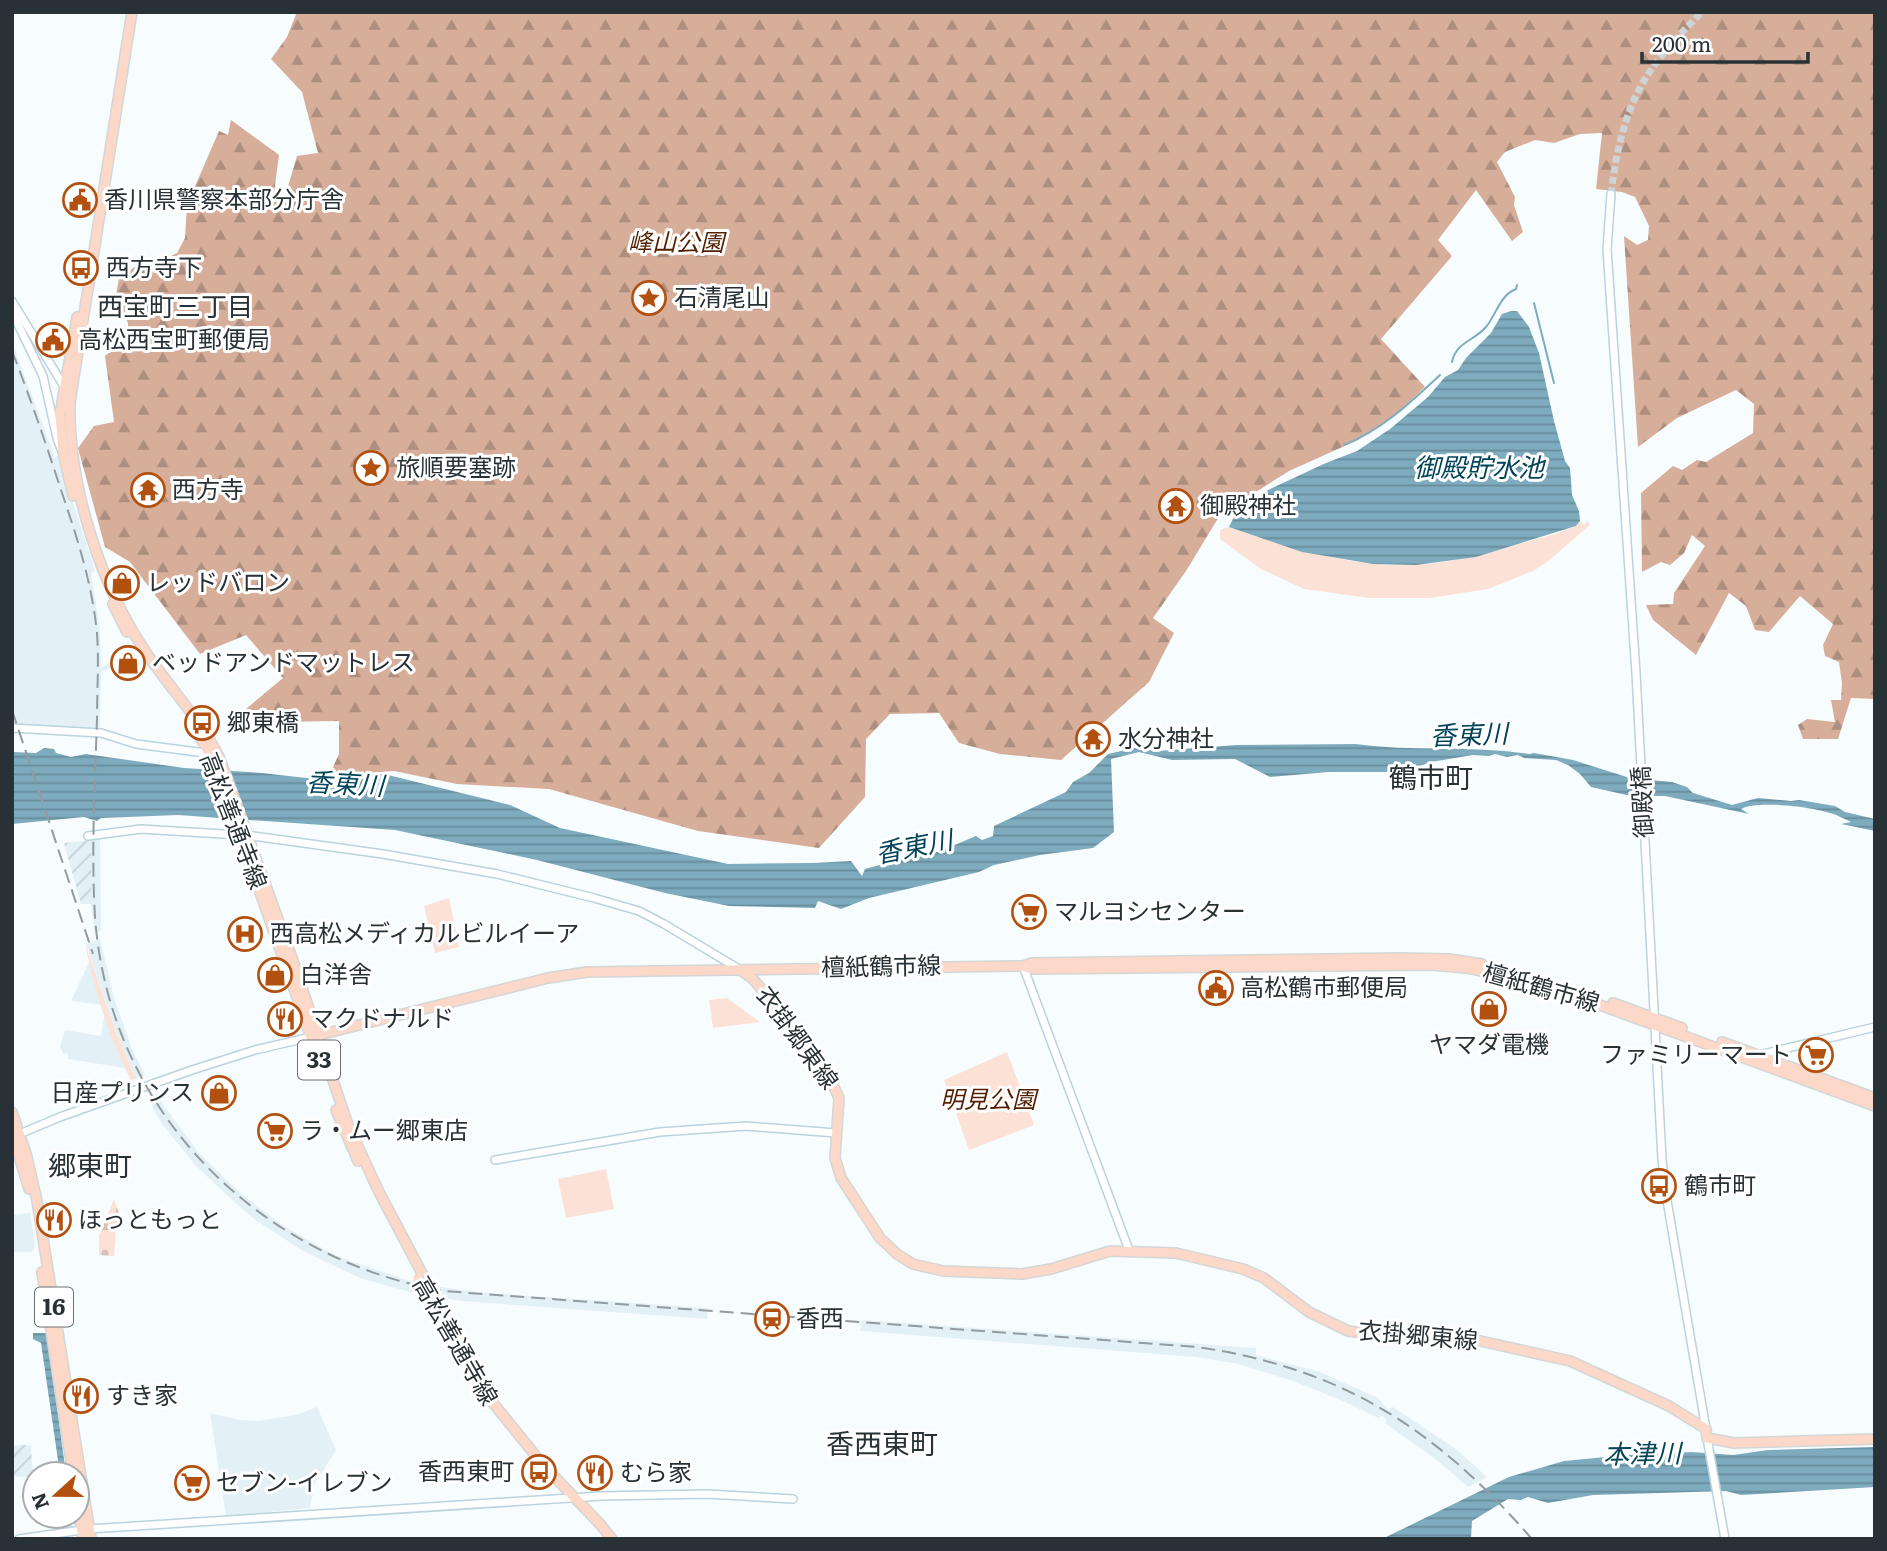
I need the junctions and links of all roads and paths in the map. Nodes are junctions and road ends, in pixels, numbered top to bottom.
1 (126, 12) edge
2 (132, 12) edge
3 (1611, 194) tunnel mouth
4 (12, 301) edge
5 (12, 312) edge
6 (52, 363) junction
7 (69, 365) junction
8 (64, 386) junction
9 (69, 402) junction
10 (63, 452) junction
11 (12, 728) edge
12 (215, 756) junction
13 (242, 834) junction
14 (88, 836) dead end
15 (1023, 966) junction
16 (739, 969) junction
17 (1656, 1021) junction
18 (1875, 1027) edge
19 (315, 1036) junction
20 (1757, 1055) junction
21 (1745, 1058) junction
22 (1875, 1098) edge
23 (1875, 1106) edge
24 (12, 1112) edge
25 (836, 1133) junction
26 (15, 1136) edge
27 (495, 1160) dead end
28 (1129, 1250) junction
29 (1707, 1438) junction
30 (1875, 1439) edge
31 (71, 1460) edge
32 (601, 1496) junction
33 (793, 1499) dead end
34 (579, 1503) junction
35 (86, 1534) edge
36 (606, 1538) edge
37 (19, 1539) edge
38 (1725, 1539) edge

1 - 7 main road, 高松善通寺線 / 33
2 - 9 main road, 高松善通寺線 / 33
3 - 17 street, 御殿橋
4 - 6 street
5 - 10 street
6 - 7 street
6 - 8 street
7 - 8 main road, 高松善通寺線 / 33
8 - 9 street
8 - 10 main road, 高松善通寺線 / 33
9 - 12 main road, 高松善通寺線 / 33
10 - 12 main road, 高松善通寺線 / 33
11 - 12 street
12 - 13 main road, 高松善通寺線 / 33
13 - 14 street
13 - 16 street
13 - 19 main road, 高松善通寺線 / 33
15 - 16 main road, 檀紙鶴市線
15 - 17 main road, 檀紙鶴市線
15 - 28 street
16 - 19 main road, 衣掛郷東線
16 - 25 main road, 衣掛郷東線
17 - 20 main road, 檀紙鶴市線
17 - 21 main road, 檀紙鶴市線
17 - 29 street, 御殿橋
18 - 20 street
19 - 26 street
19 - 34 main road, 高松善通寺線 / 33, bridge
20 - 21 street
20 - 22 main road, 檀紙鶴市線
21 - 23 main road, 檀紙鶴市線
24 - 26 main road, 16
25 - 27 street
25 - 28 main road, 衣掛郷東線
26 - 31 main road, 16
26 - 35 main road, 16
28 - 29 main road, 衣掛郷東線
29 - 30 main road, 衣掛郷東線
29 - 38 street, 御殿橋
32 - 33 street
32 - 34 street
32 - 34 street
34 - 35 street
34 - 36 main road, 高松善通寺線 / 33
34 - 36 main road, 高松善通寺線 / 33
35 - 37 street

